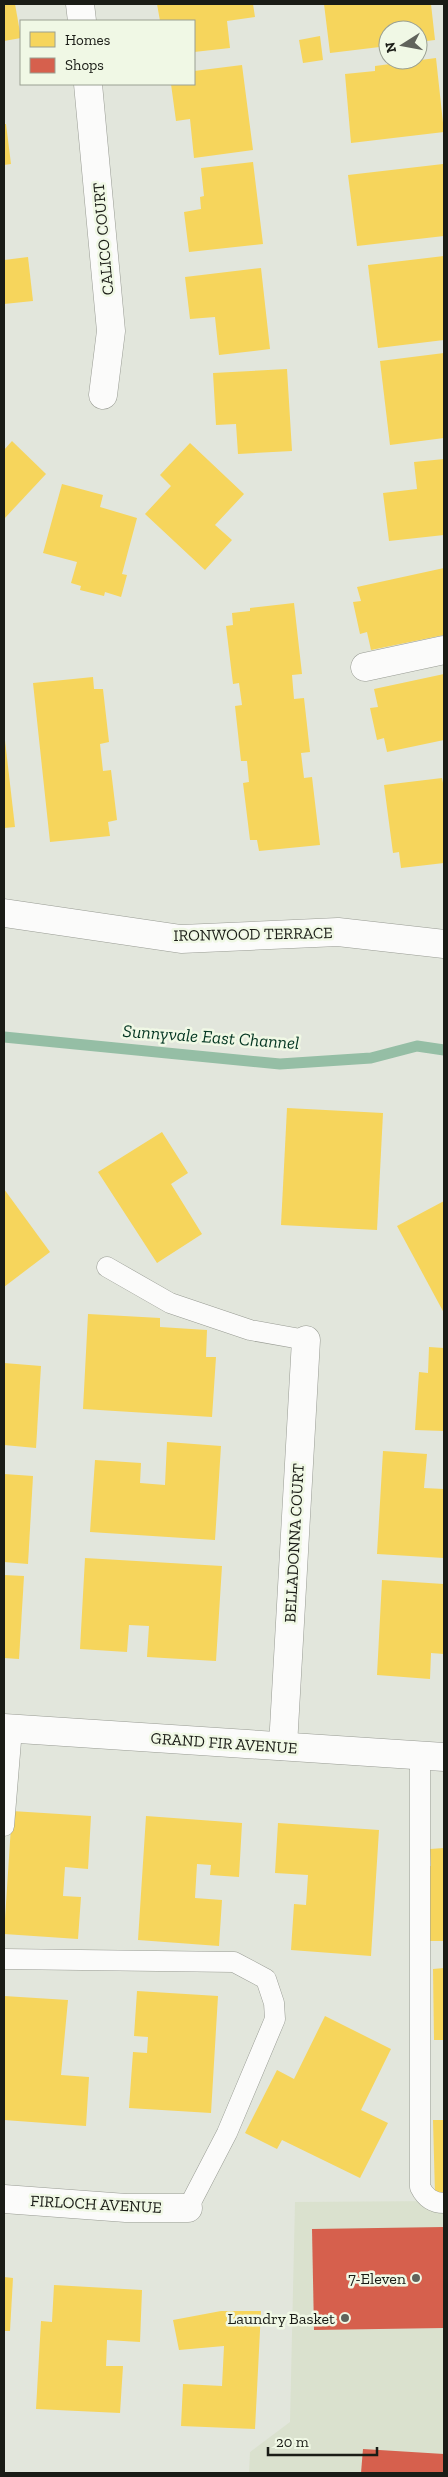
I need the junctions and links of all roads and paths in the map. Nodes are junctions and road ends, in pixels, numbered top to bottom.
1 (80, 4) edge
2 (82, 20) edge
3 (88, 85) edge
4 (103, 395) dead end
5 (444, 650) edge
6 (365, 667) dead end
7 (4, 913) edge
8 (444, 944) edge
9 (107, 1267) dead end
10 (306, 1340) joint
11 (8, 1729) edge
12 (283, 1746) junction
13 (432, 1756) edge
14 (4, 1826) edge
15 (4, 1959) edge
16 (4, 2199) edge
17 (444, 2203) edge
18 (188, 2208) joint

1 - 2 street
3 - 4 street, CALICO COURT
5 - 6 street
7 - 8 street, IRONWOOD TERRACE
9 - 10 lane
10 - 12 street, BELLADONNA COURT
11 - 12 street, GRAND FIR AVENUE
11 - 14 lane
12 - 13 street, GRAND FIR AVENUE
13 - 17 lane
15 - 18 lane
16 - 18 street, FIRLOCH AVENUE

